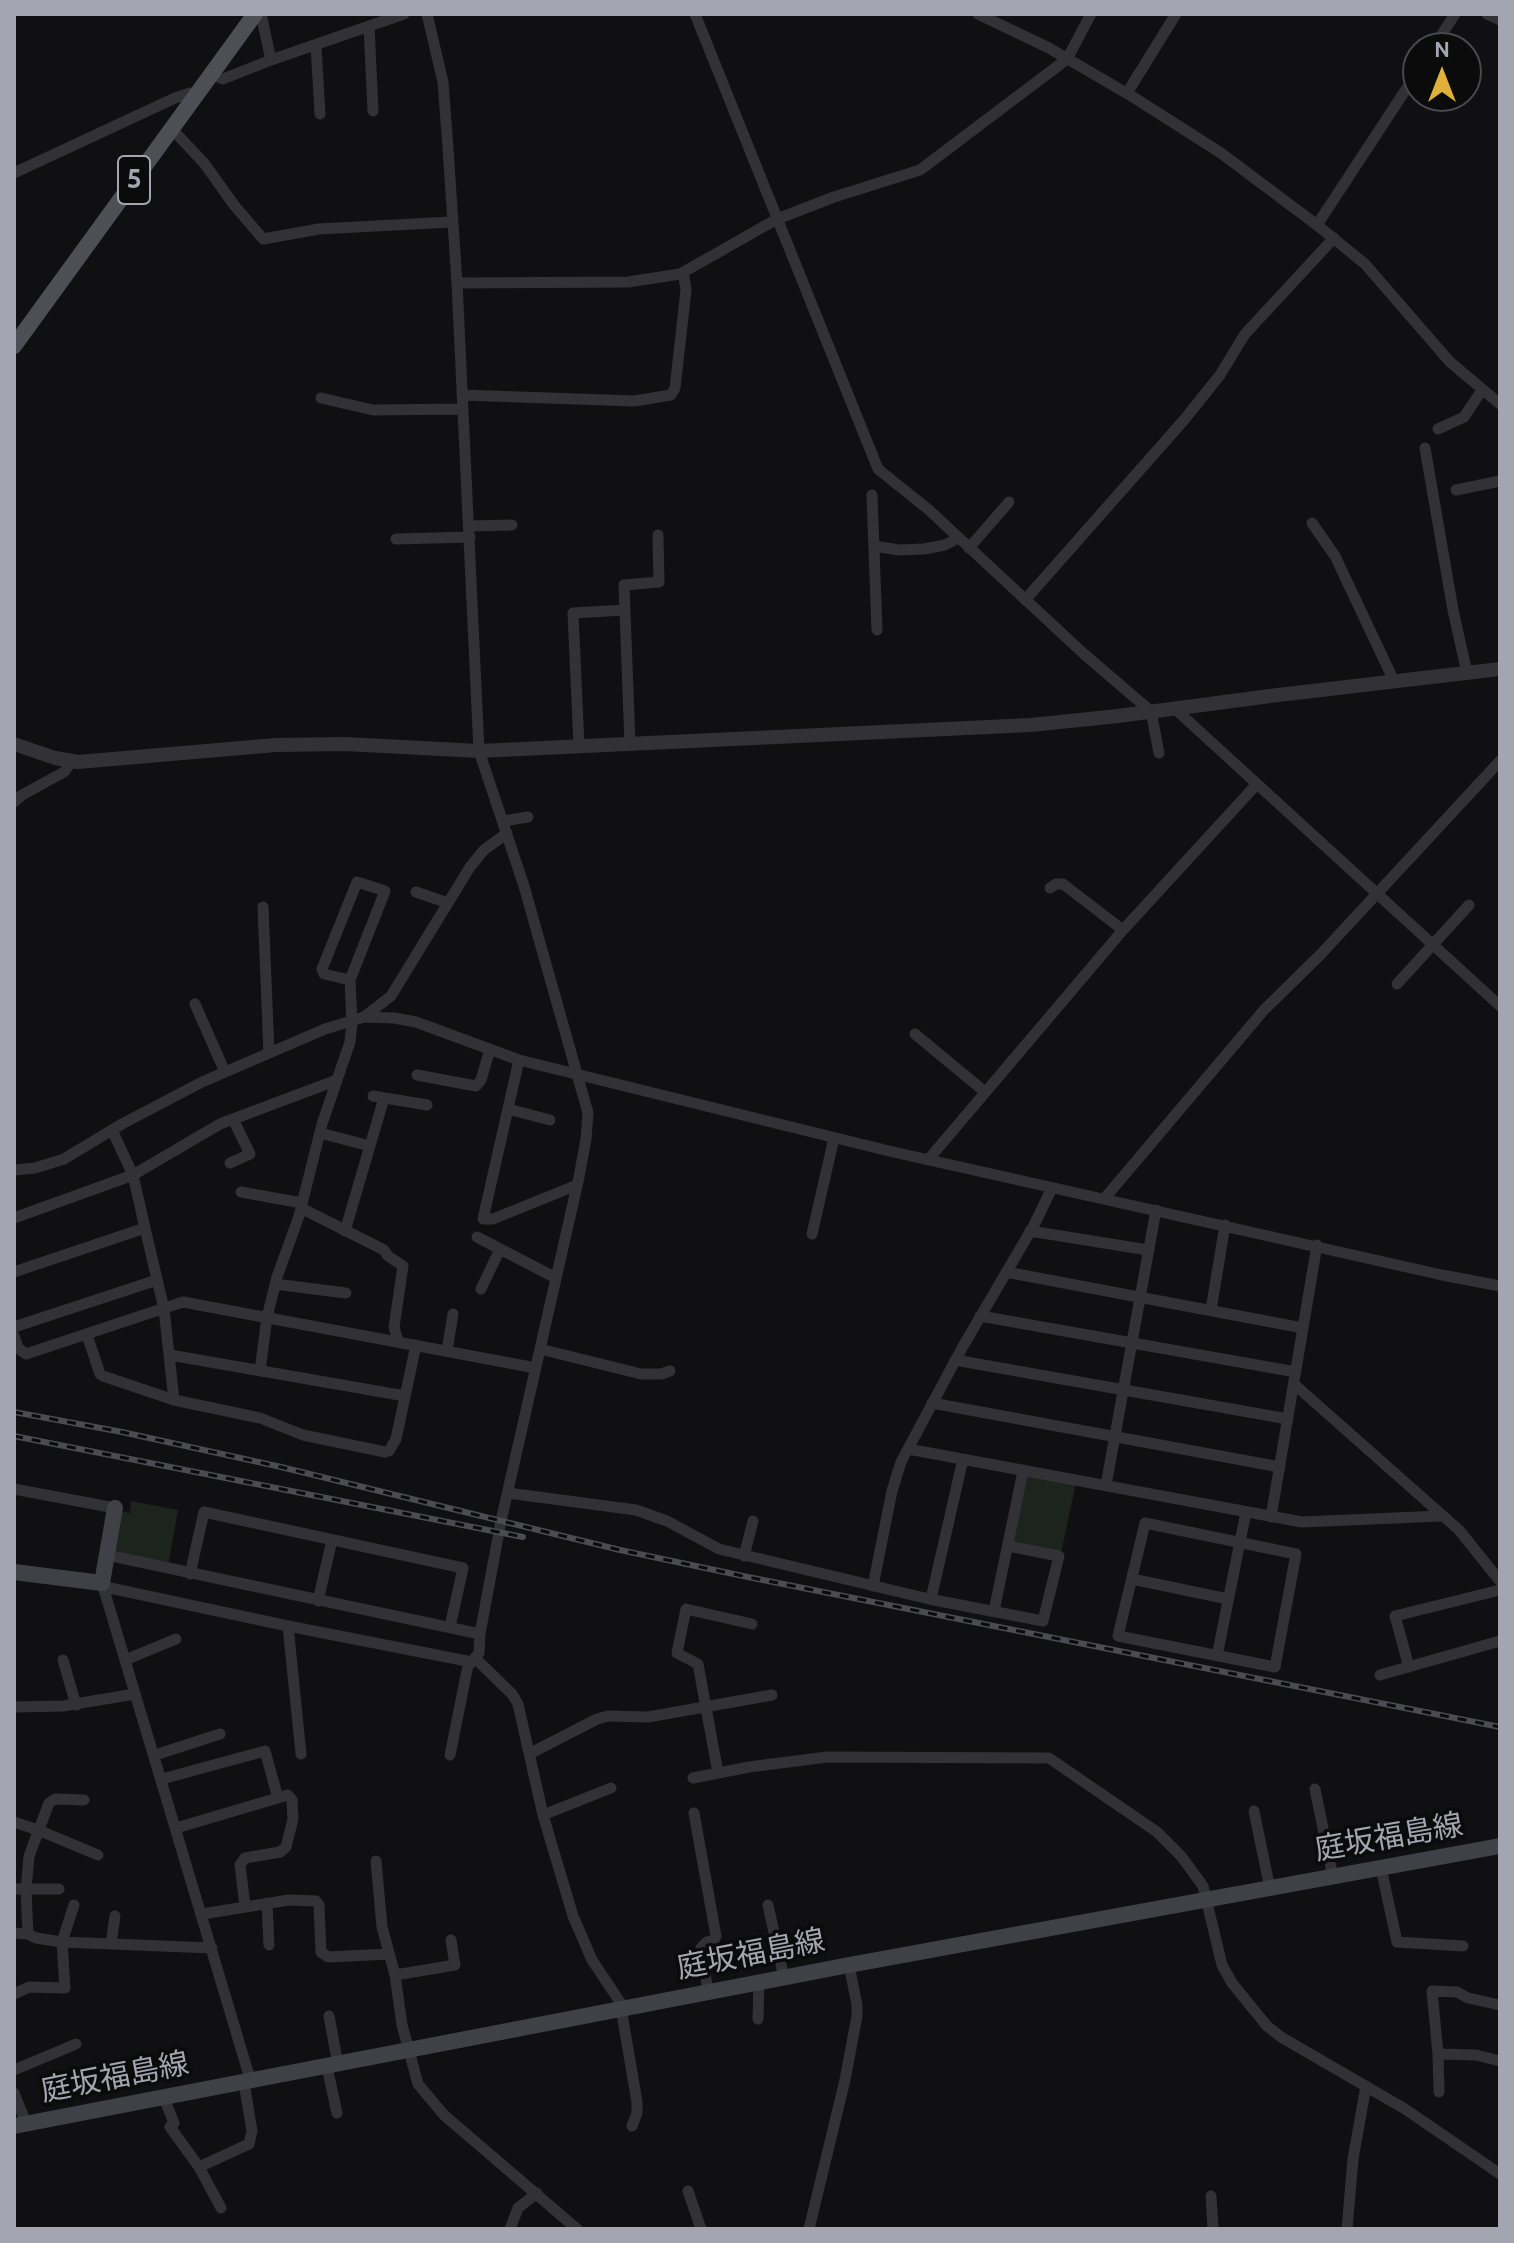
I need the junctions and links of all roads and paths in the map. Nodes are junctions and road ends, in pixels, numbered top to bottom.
1 (258, 14) edge
2 (404, 14) edge
3 (427, 14) edge
4 (695, 14) edge
5 (978, 14) edge
6 (1091, 14) edge
7 (1176, 14) edge
8 (1455, 14) edge
9 (1487, 14) edge
10 (1500, 20) edge
11 (369, 26) junction
12 (1443, 32) edge
13 (316, 46) junction
14 (1067, 59) junction
15 (271, 60) junction
16 (211, 74) junction
17 (1127, 93) junction
18 (196, 95) junction
19 (1402, 95) edge
20 (373, 111) dead end
21 (320, 114) dead end
22 (171, 128) junction
23 (14, 173) edge
24 (777, 219) junction
25 (451, 222) junction
26 (1317, 225) junction
27 (1334, 238) junction
28 (680, 274) junction
29 (457, 283) junction
30 (14, 346) edge
31 (1482, 390) junction
32 (462, 395) junction
33 (321, 398) dead end
34 (1500, 404) edge
35 (463, 409) junction
36 (1438, 429) dead end
37 (1425, 448) dead end
38 (1500, 481) edge
39 (1456, 490) dead end
40 (872, 495) dead end
41 (1009, 502) dead end
42 (1312, 523) dead end
43 (512, 525) dead end
44 (470, 531) junction
45 (658, 535) dead end
46 (958, 538) junction
47 (396, 539) dead end
48 (874, 546) junction
49 (969, 548) junction
50 (1025, 600) junction
51 (625, 610) junction
52 (877, 630) dead end
53 (1500, 669) edge
54 (1467, 673) junction
55 (1394, 681) junction
56 (1174, 708) junction
57 (1150, 711) junction
58 (14, 744) edge
59 (630, 744) junction
60 (579, 746) junction
61 (479, 751) junction
62 (1159, 753) dead end
63 (72, 761) junction
64 (1500, 761) edge
65 (1256, 785) junction
66 (14, 802) edge
67 (528, 817) dead end
68 (505, 827) junction
69 (1050, 888) dead end
70 (416, 892) dead end
71 (1376, 895) junction
72 (448, 903) junction
73 (1469, 905) dead end
74 (263, 907) dead end
75 (1123, 930) junction
76 (1433, 946) junction
77 (350, 980) junction
78 (1397, 984) dead end
79 (195, 1004) dead end
80 (1500, 1006) edge
81 (364, 1017) junction
82 (352, 1023) junction
83 (915, 1034) dead end
84 (490, 1049) junction
85 (269, 1053) junction
86 (519, 1060) junction
87 (225, 1072) junction
88 (417, 1075) dead end
89 (577, 1075) junction
90 (337, 1080) junction
91 (985, 1092) junction
92 (427, 1105) dead end
93 (508, 1109) junction
94 (233, 1119) junction
95 (550, 1120) dead end
96 (112, 1130) junction
97 (320, 1133) junction
98 (834, 1138) junction
99 (370, 1146) junction
100 (928, 1160) junction
101 (230, 1163) dead end
102 (14, 1170) edge
103 (133, 1175) junction
104 (577, 1185) junction
105 (1052, 1188) junction
106 (241, 1192) dead end
107 (1104, 1199) junction
108 (302, 1205) junction
109 (1156, 1210) junction
110 (14, 1218) edge
111 (1225, 1225) junction
112 (145, 1228) junction
113 (345, 1231) junction
114 (1030, 1231) junction
115 (812, 1234) dead end
116 (477, 1237) dead end
117 (1317, 1245) junction
118 (500, 1249) junction
119 (1148, 1250) junction
120 (14, 1272) edge
121 (1006, 1272) junction
122 (556, 1278) junction
123 (157, 1280) junction
124 (275, 1284) junction
125 (1500, 1286) edge
126 (481, 1289) dead end
127 (346, 1293) dead end
128 (1140, 1296) junction
129 (164, 1309) junction
130 (1211, 1310) junction
131 (453, 1314) dead end
132 (980, 1316) junction
133 (267, 1317) junction
134 (14, 1327) edge
135 (1303, 1328) junction
136 (87, 1335) junction
137 (14, 1336) edge
138 (398, 1341) junction
139 (1131, 1344) junction
140 (416, 1345) junction
141 (540, 1349) junction
142 (447, 1351) junction
143 (20, 1354) edge
144 (170, 1355) junction
145 (955, 1360) junction
146 (536, 1368) junction
147 (260, 1371) junction
148 (670, 1371) dead end
149 (1295, 1378) junction
150 (1123, 1390) junction
151 (405, 1396) junction
152 (174, 1400) junction
153 (932, 1403) junction
154 (1288, 1419) junction
155 (1115, 1437) junction
156 (908, 1449) junction
157 (963, 1459) junction
158 (1280, 1467) junction
159 (1023, 1471) junction
160 (1106, 1485) junction
161 (14, 1489) edge
162 (508, 1493) junction
163 (115, 1508) joint
164 (1246, 1512) junction
165 (1441, 1516) junction
166 (1271, 1517) junction
167 (753, 1521) dead end
168 (332, 1540) junction
169 (1240, 1541) junction
170 (1008, 1546) junction
171 (107, 1555) junction
172 (744, 1556) junction
173 (14, 1572) edge
174 (190, 1574) junction
175 (1132, 1579) junction
176 (1500, 1581) edge
177 (102, 1583) junction
178 (873, 1586) junction
179 (1500, 1590) edge
180 (931, 1599) junction
181 (1228, 1599) junction
182 (318, 1601) junction
183 (994, 1611) junction
184 (752, 1624) dead end
185 (288, 1626) junction
186 (450, 1627) junction
187 (480, 1634) junction
188 (176, 1639) dead end
189 (1500, 1641) edge
190 (1217, 1656) junction
191 (63, 1660) dead end
192 (125, 1660) junction
193 (473, 1660) junction
194 (1409, 1667) junction
195 (1380, 1675) dead end
196 (135, 1694) junction
197 (772, 1695) dead end
198 (76, 1705) junction
199 (706, 1706) junction
200 (14, 1707) edge
201 (220, 1734) dead end
202 (531, 1753) junction
203 (301, 1754) dead end
204 (155, 1755) junction
205 (450, 1755) dead end
206 (718, 1773) junction
207 (693, 1778) dead end
208 (162, 1779) junction
209 (611, 1788) dead end
210 (1315, 1789) dead end
211 (278, 1798) junction
212 (84, 1800) dead end
213 (1254, 1811) dead end
214 (694, 1813) dead end
215 (543, 1815) junction
216 (14, 1822) edge
217 (176, 1828) junction
218 (38, 1830) junction
219 (1500, 1846) edge
220 (98, 1855) dead end
221 (376, 1861) dead end
222 (1381, 1868) junction
223 (1333, 1877) junction
224 (20, 1889) edge
225 (59, 1889) dead end
226 (1270, 1889) junction
227 (1207, 1900) junction
228 (267, 1903) junction
229 (74, 1905) dead end
230 (768, 1905) dead end
231 (245, 1906) junction
232 (202, 1914) junction
233 (115, 1916) dead end
234 (14, 1933) edge
235 (28, 1934) junction
236 (451, 1940) dead end
237 (62, 1942) junction
238 (111, 1944) junction
239 (269, 1945) dead end
240 (1463, 1946) dead end
241 (212, 1948) junction
242 (389, 1954) junction
243 (849, 1965) junction
244 (395, 1975) junction
245 (784, 1978) junction
246 (759, 1982) junction
247 (708, 1992) junction
248 (14, 1994) edge
249 (1500, 2005) edge
250 (623, 2008) junction
251 (329, 2016) dead end
252 (758, 2019) dead end
253 (76, 2044) dead end
254 (408, 2051) junction
255 (1438, 2054) junction
256 (1500, 2061) edge
257 (333, 2066) junction
258 (14, 2070) edge
259 (247, 2082) junction
260 (1366, 2086) junction
261 (1439, 2092) dead end
262 (14, 2093) edge
263 (164, 2098) junction
264 (337, 2113) dead end
265 (20, 2124) edge
266 (632, 2126) dead end
267 (199, 2167) junction
268 (1500, 2174) edge
269 (688, 2191) dead end
270 (537, 2193) junction
271 (1211, 2196) dead end
272 (221, 2208) dead end
273 (510, 2229) edge
274 (577, 2229) edge
275 (701, 2229) edge
276 (809, 2229) edge
277 (1213, 2229) edge
278 (1347, 2229) edge

1 - 15 street
1 - 16 main road, 5
2 - 11 street
3 - 25 street
4 - 24 street
5 - 14 street
6 - 14 street
7 - 17 street
8 - 12 street
9 - 10 street
11 - 13 street
11 - 20 street
13 - 15 street
13 - 21 street
14 - 17 street
14 - 24 street
15 - 16 street
16 - 18 main road, 5
17 - 26 street
18 - 22 main road, 5
18 - 23 street
19 - 26 street
22 - 25 street
22 - 30 main road, 5
24 - 28 street
24 - 46 street
25 - 29 street
26 - 27 street
27 - 31 street
27 - 50 street
28 - 29 street
28 - 32 street
29 - 32 street
31 - 34 street
31 - 36 street
32 - 35 street
33 - 35 street
35 - 44 street
37 - 54 street
38 - 39 street
40 - 48 street
41 - 49 street
42 - 55 street
43 - 44 street
44 - 47 street
44 - 61 street
45 - 51 street
46 - 48 street
46 - 49 street
48 - 52 street
49 - 50 street
50 - 57 street
51 - 59 street
51 - 60 street
53 - 54 street
54 - 55 street
55 - 56 street
56 - 57 street
56 - 65 street
57 - 59 street
57 - 62 street
58 - 63 street
59 - 60 street
60 - 61 street
61 - 63 street
61 - 68 street
63 - 66 street
64 - 71 street
65 - 71 street
65 - 75 street
67 - 68 street
68 - 72 street
68 - 89 street
69 - 75 street
70 - 72 street
71 - 76 street
71 - 107 street
72 - 81 street
73 - 76 street
74 - 85 street
75 - 91 street
76 - 78 street
76 - 80 street
77 - 77 street
77 - 82 street
79 - 87 street
81 - 82 street
81 - 84 street
82 - 85 street
82 - 90 street
83 - 91 street
84 - 86 street
84 - 88 street
85 - 87 street
86 - 89 street
86 - 93 street
87 - 96 street
89 - 98 street
89 - 104 street
90 - 94 street
90 - 97 street
91 - 100 street
92 - 99 street
93 - 95 street
93 - 104 street
94 - 101 street
94 - 103 street
96 - 102 street
96 - 103 street
97 - 99 street
97 - 108 street
98 - 100 street
98 - 115 street
99 - 113 street
100 - 105 street
103 - 110 street
103 - 112 street
104 - 122 street
105 - 107 street
105 - 114 street
106 - 108 street
107 - 109 street
108 - 113 street
108 - 124 street
109 - 111 street
109 - 119 street
111 - 117 street
111 - 130 street
112 - 120 street
112 - 123 street
113 - 138 street
114 - 119 street
114 - 121 street
116 - 118 street
117 - 125 street
117 - 135 street
118 - 122 street
118 - 126 street
119 - 128 street
121 - 128 street
121 - 132 street
122 - 141 street
123 - 129 street
123 - 134 street
124 - 127 street
124 - 133 street
128 - 130 street
128 - 139 street
129 - 133 street
129 - 136 street
129 - 144 street
130 - 135 street
131 - 142 street
132 - 139 street
132 - 145 street
133 - 138 street
133 - 147 street
135 - 149 street
136 - 143 street
136 - 152 street
137 - 143 street
138 - 140 street
139 - 149 street
139 - 150 street
140 - 142 street
140 - 151 street
141 - 146 street
141 - 148 street
142 - 146 street
144 - 147 street
144 - 152 street
145 - 150 street
145 - 153 street
146 - 162 street
147 - 151 street
149 - 154 street
149 - 165 street
150 - 154 street
150 - 155 street
151 - 152 street
153 - 155 street
153 - 156 street
154 - 158 street
155 - 158 street
155 - 160 street
156 - 157 street
156 - 178 street
157 - 159 street
157 - 180 street
158 - 166 street
159 - 160 street
159 - 170 street
160 - 164 street
161 - 163 street
162 - 172 street
162 - 187 street
163 - 171 main road
164 - 166 street
164 - 169 street
165 - 166 street
165 - 176 street
167 - 172 street
168 - 174 street
168 - 182 street
168 - 186 street
169 - 175 street
169 - 181 street
169 - 190 street
170 - 183 street
170 - 183 street
171 - 174 street
171 - 177 main road
172 - 178 street
173 - 177 main road
174 - 182 street
175 - 181 street
175 - 190 street
177 - 185 street
177 - 192 street
178 - 180 street
179 - 194 street
180 - 183 street
181 - 190 street
182 - 186 street
184 - 199 street
185 - 193 street
185 - 203 street
186 - 187 street
187 - 193 street
188 - 192 street
189 - 194 street
191 - 198 street
192 - 196 street
193 - 202 street
193 - 205 street
194 - 195 street
196 - 198 street
196 - 204 street
197 - 199 street
198 - 200 street
199 - 202 street
199 - 206 street
201 - 204 street
202 - 215 street
204 - 208 street
206 - 207 street
206 - 227 street
208 - 211 street
208 - 217 street
209 - 215 street
210 - 223 street
211 - 217 street
211 - 231 street
212 - 218 street
213 - 226 street
214 - 247 street
215 - 250 street
216 - 218 street
217 - 232 street
218 - 220 street
218 - 224 street
219 - 222 main road, 庭坂福島線
221 - 242 street
222 - 223 main road, 庭坂福島線
222 - 240 street
223 - 226 main road, 庭坂福島線
224 - 225 street
224 - 235 street
226 - 227 main road, 庭坂福島線
227 - 243 main road, 庭坂福島線
227 - 260 street
228 - 231 street
228 - 239 street
228 - 242 street
229 - 237 street
230 - 245 street
231 - 232 street
232 - 241 street
233 - 238 street
234 - 235 street
235 - 237 street
236 - 244 street
237 - 238 street
237 - 248 street
238 - 241 street
241 - 259 street
242 - 244 street
243 - 245 main road, 庭坂福島線
243 - 276 street
244 - 254 street
245 - 246 main road, 庭坂福島線
246 - 247 main road, 庭坂福島線
246 - 252 street
247 - 250 main road, 庭坂福島線
249 - 255 street
250 - 254 main road, 庭坂福島線
250 - 266 street
251 - 257 street
253 - 258 street
254 - 257 main road, 庭坂福島線
254 - 270 street
255 - 256 street
255 - 261 street
257 - 259 main road, 庭坂福島線
257 - 264 street
259 - 263 main road, 庭坂福島線
259 - 267 street
260 - 268 street
260 - 278 street
262 - 265 street
263 - 265 main road, 庭坂福島線
263 - 267 street
267 - 272 street
269 - 275 street
270 - 273 street
270 - 274 street
271 - 277 street

